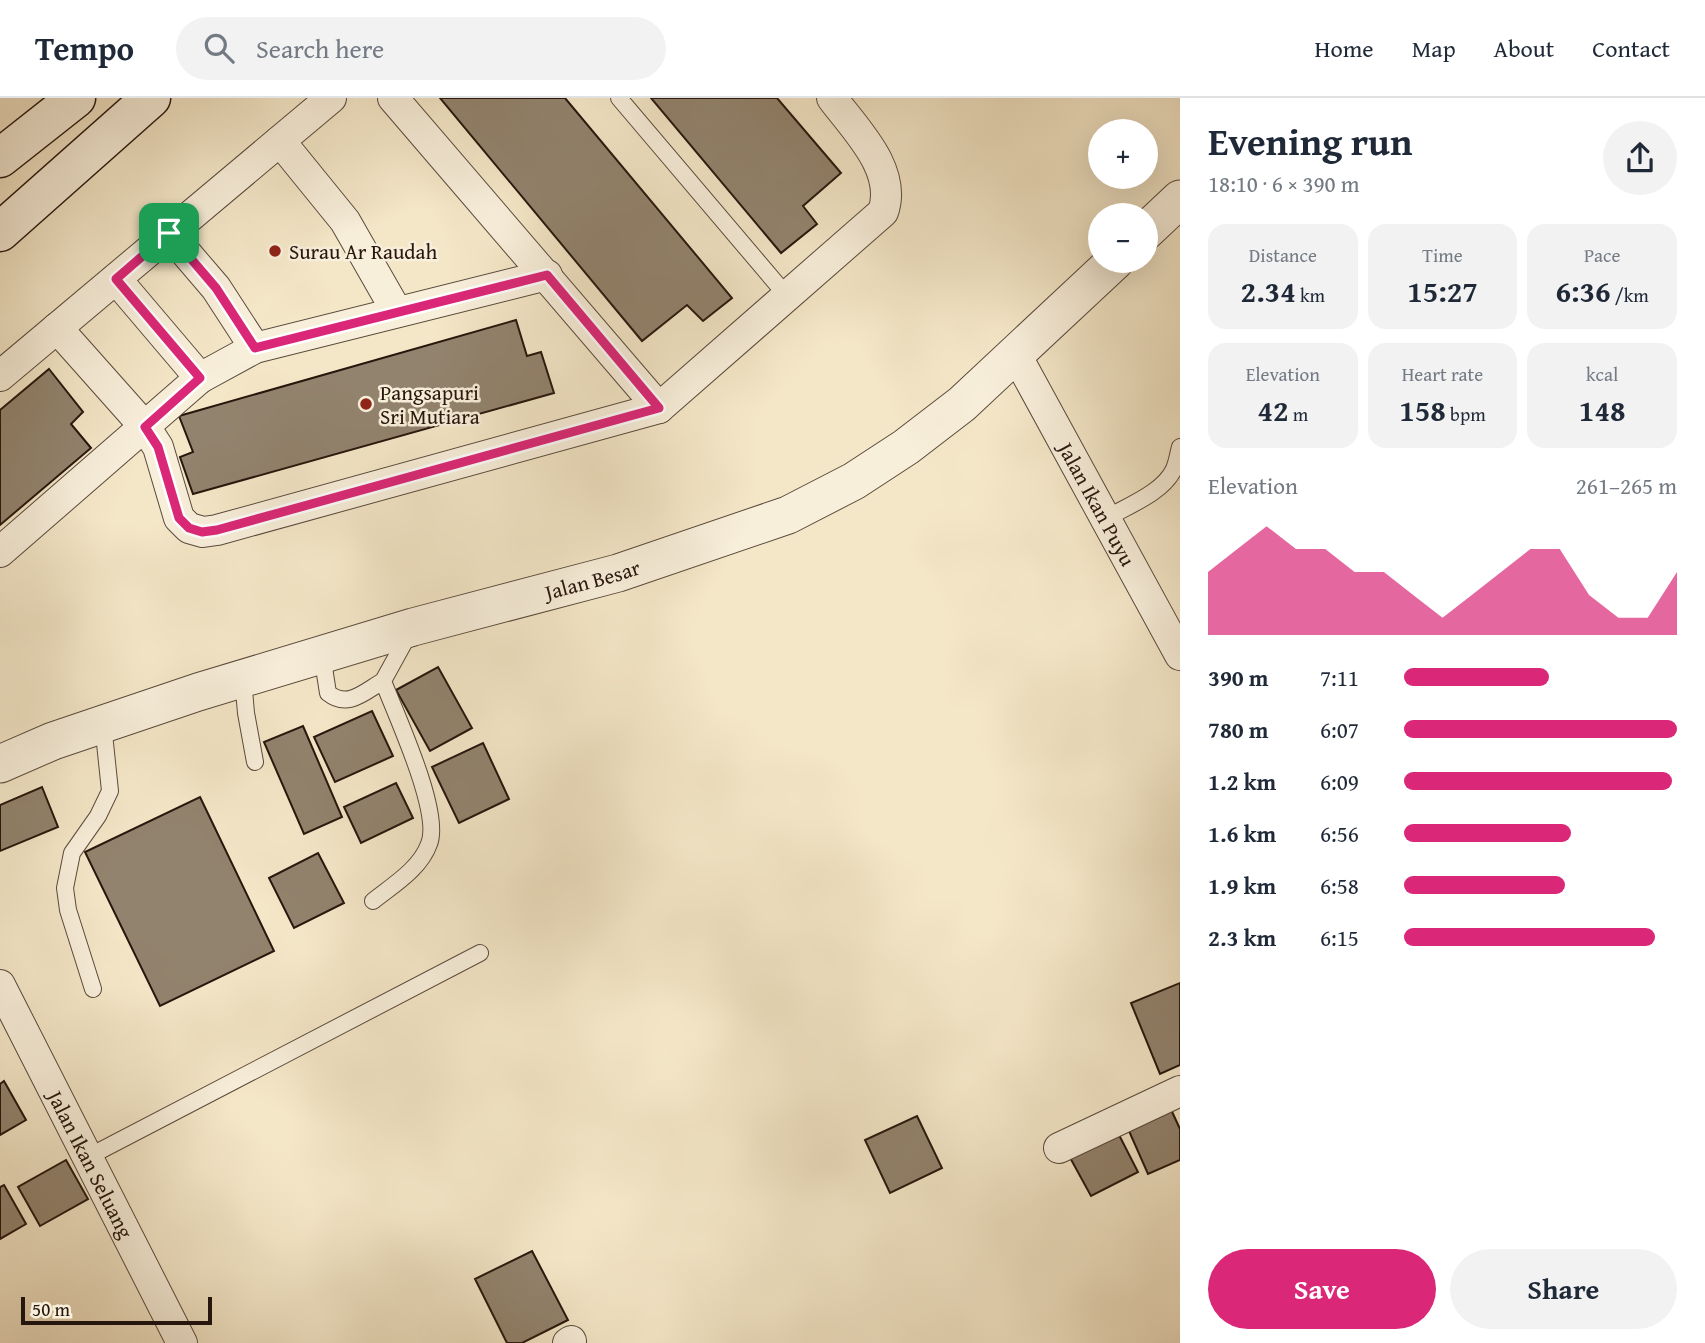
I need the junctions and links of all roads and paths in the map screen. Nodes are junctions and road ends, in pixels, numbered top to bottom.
1 (151, 98) edge
2 (331, 98) edge
3 (393, 98) edge
4 (619, 98) edge
5 (832, 98) edge
6 (68, 102) edge
7 (281, 141) junction
8 (0, 158) edge
9 (1180, 199) edge
10 (1158, 220) edge
11 (0, 232) edge
12 (169, 233) junction
13 (1102, 273) edge
14 (547, 275) junction
15 (116, 279) junction
16 (787, 296) junction
17 (397, 312) junction
18 (57, 328) junction
19 (255, 348) junction
20 (1015, 353) junction
21 (0, 376) edge
22 (200, 378) junction
23 (659, 408) junction
24 (145, 427) junction
25 (1180, 447) edge
26 (1177, 470) edge
27 (1105, 519) junction
28 (0, 552) edge
29 (413, 627) junction
30 (322, 654) junction
31 (1180, 655) edge
32 (243, 679) junction
33 (383, 681) junction
34 (103, 724) junction
35 (255, 762) dead end
36 (0, 764) edge
37 (373, 901) dead end
38 (480, 953) dead end
39 (0, 985) edge
40 (93, 989) dead end
41 (1180, 1091) edge
42 (1059, 1148) dead end
43 (88, 1157) junction
44 (182, 1343) edge

1 - 11 main road
2 - 7 street
3 - 14 street
4 - 16 lane
5 - 16 street
6 - 8 main road
7 - 12 street
7 - 17 street
9 - 10 street
12 - 15 street
12 - 19 street
13 - 20 street, Jalan Besar
14 - 17 street
14 - 23 street
15 - 18 street
15 - 22 street
16 - 23 street
17 - 19 street
18 - 21 street
18 - 24 street
19 - 22 street
20 - 27 street, Jalan Ikan Puyu
20 - 29 street, Jalan Besar
22 - 24 street
23 - 24 street
24 - 28 street
25 - 26 lane
26 - 27 lane
27 - 31 street, Jalan Ikan Puyu
29 - 30 street, Jalan Besar
29 - 33 lane
30 - 32 street, Jalan Besar
30 - 33 lane
32 - 34 street, Jalan Besar
32 - 35 lane
33 - 37 lane
34 - 36 street, Jalan Besar
34 - 40 lane
38 - 43 lane
39 - 43 street, Jalan Ikan Seluang
41 - 42 street
43 - 44 street, Jalan Ikan Seluang

